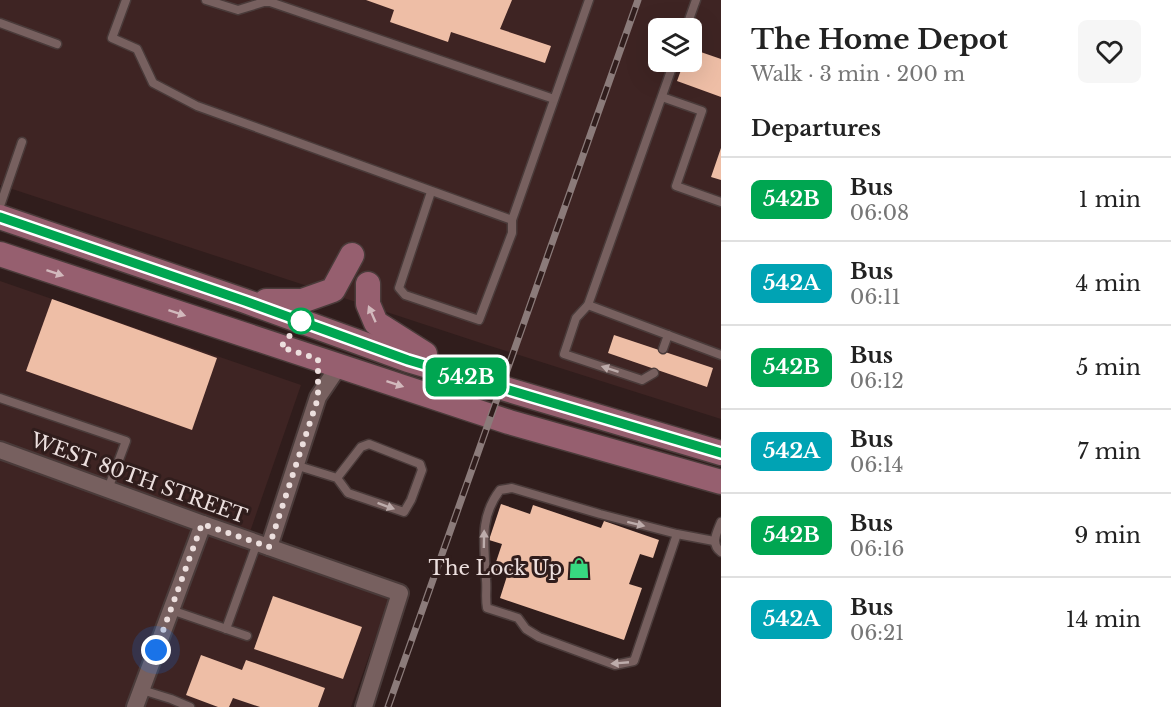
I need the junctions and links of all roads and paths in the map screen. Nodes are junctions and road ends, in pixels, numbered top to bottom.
1 (126, 0) edge
2 (206, 0) edge
3 (589, 0) edge
4 (696, 0) edge
5 (690, 18) edge
6 (0, 22) edge
7 (57, 44) dead end
8 (671, 72) edge
9 (662, 97) junction
10 (554, 99) junction
11 (22, 142) dead end
12 (431, 192) junction
13 (721, 202) edge
14 (0, 206) edge
15 (0, 217) edge
16 (512, 220) junction
17 (0, 254) edge
18 (352, 255) dead end
19 (368, 284) dead end
20 (245, 301) junction
21 (588, 305) junction
22 (668, 335) junction
23 (663, 349) dead end
24 (721, 355) edge
25 (329, 362) junction
26 (654, 373) dead end
27 (472, 379) junction
28 (0, 398) edge
29 (0, 450) edge
30 (296, 465) junction
31 (719, 471) edge
32 (337, 478) junction
33 (108, 489) junction
34 (721, 522) edge
35 (202, 524) junction
36 (677, 534) junction
37 (714, 541) junction
38 (263, 545) junction
39 (721, 552) edge
40 (171, 610) junction
41 (226, 629) junction
42 (247, 636) dead end
43 (142, 690) junction
44 (135, 707) edge
45 (190, 707) edge
46 (364, 707) edge

1 - 12 lane
2 - 10 lane
3 - 10 lane
4 - 5 lane
6 - 7 lane
8 - 9 lane
9 - 13 lane
9 - 21 lane
10 - 16 lane
11 - 14 lane
12 - 16 lane
12 - 16 lane
15 - 20 main road
17 -> 25 main road
18 - 20 main road
27 -> 19 main road
20 - 27 main road
21 - 22 lane
26 -> 21 lane
22 - 23 lane
22 - 24 lane
25 - 30 street
25 -> 31 main road
27 - 31 main road
28 - 33 lane
29 - 33 street, WEST 80TH STREET
30 - 32 lane
30 - 38 street
32 -> 32 lane
33 - 35 street, WEST 80TH STREET
34 - 37 lane
35 - 38 street, WEST 80TH STREET
35 - 40 street
36 -> 36 lane
36 - 37 lane
37 - 39 lane
38 - 41 lane
38 - 46 street, WEST 80TH STREET
40 - 41 lane
40 - 43 street
41 - 42 lane
43 - 44 street
43 - 45 lane

